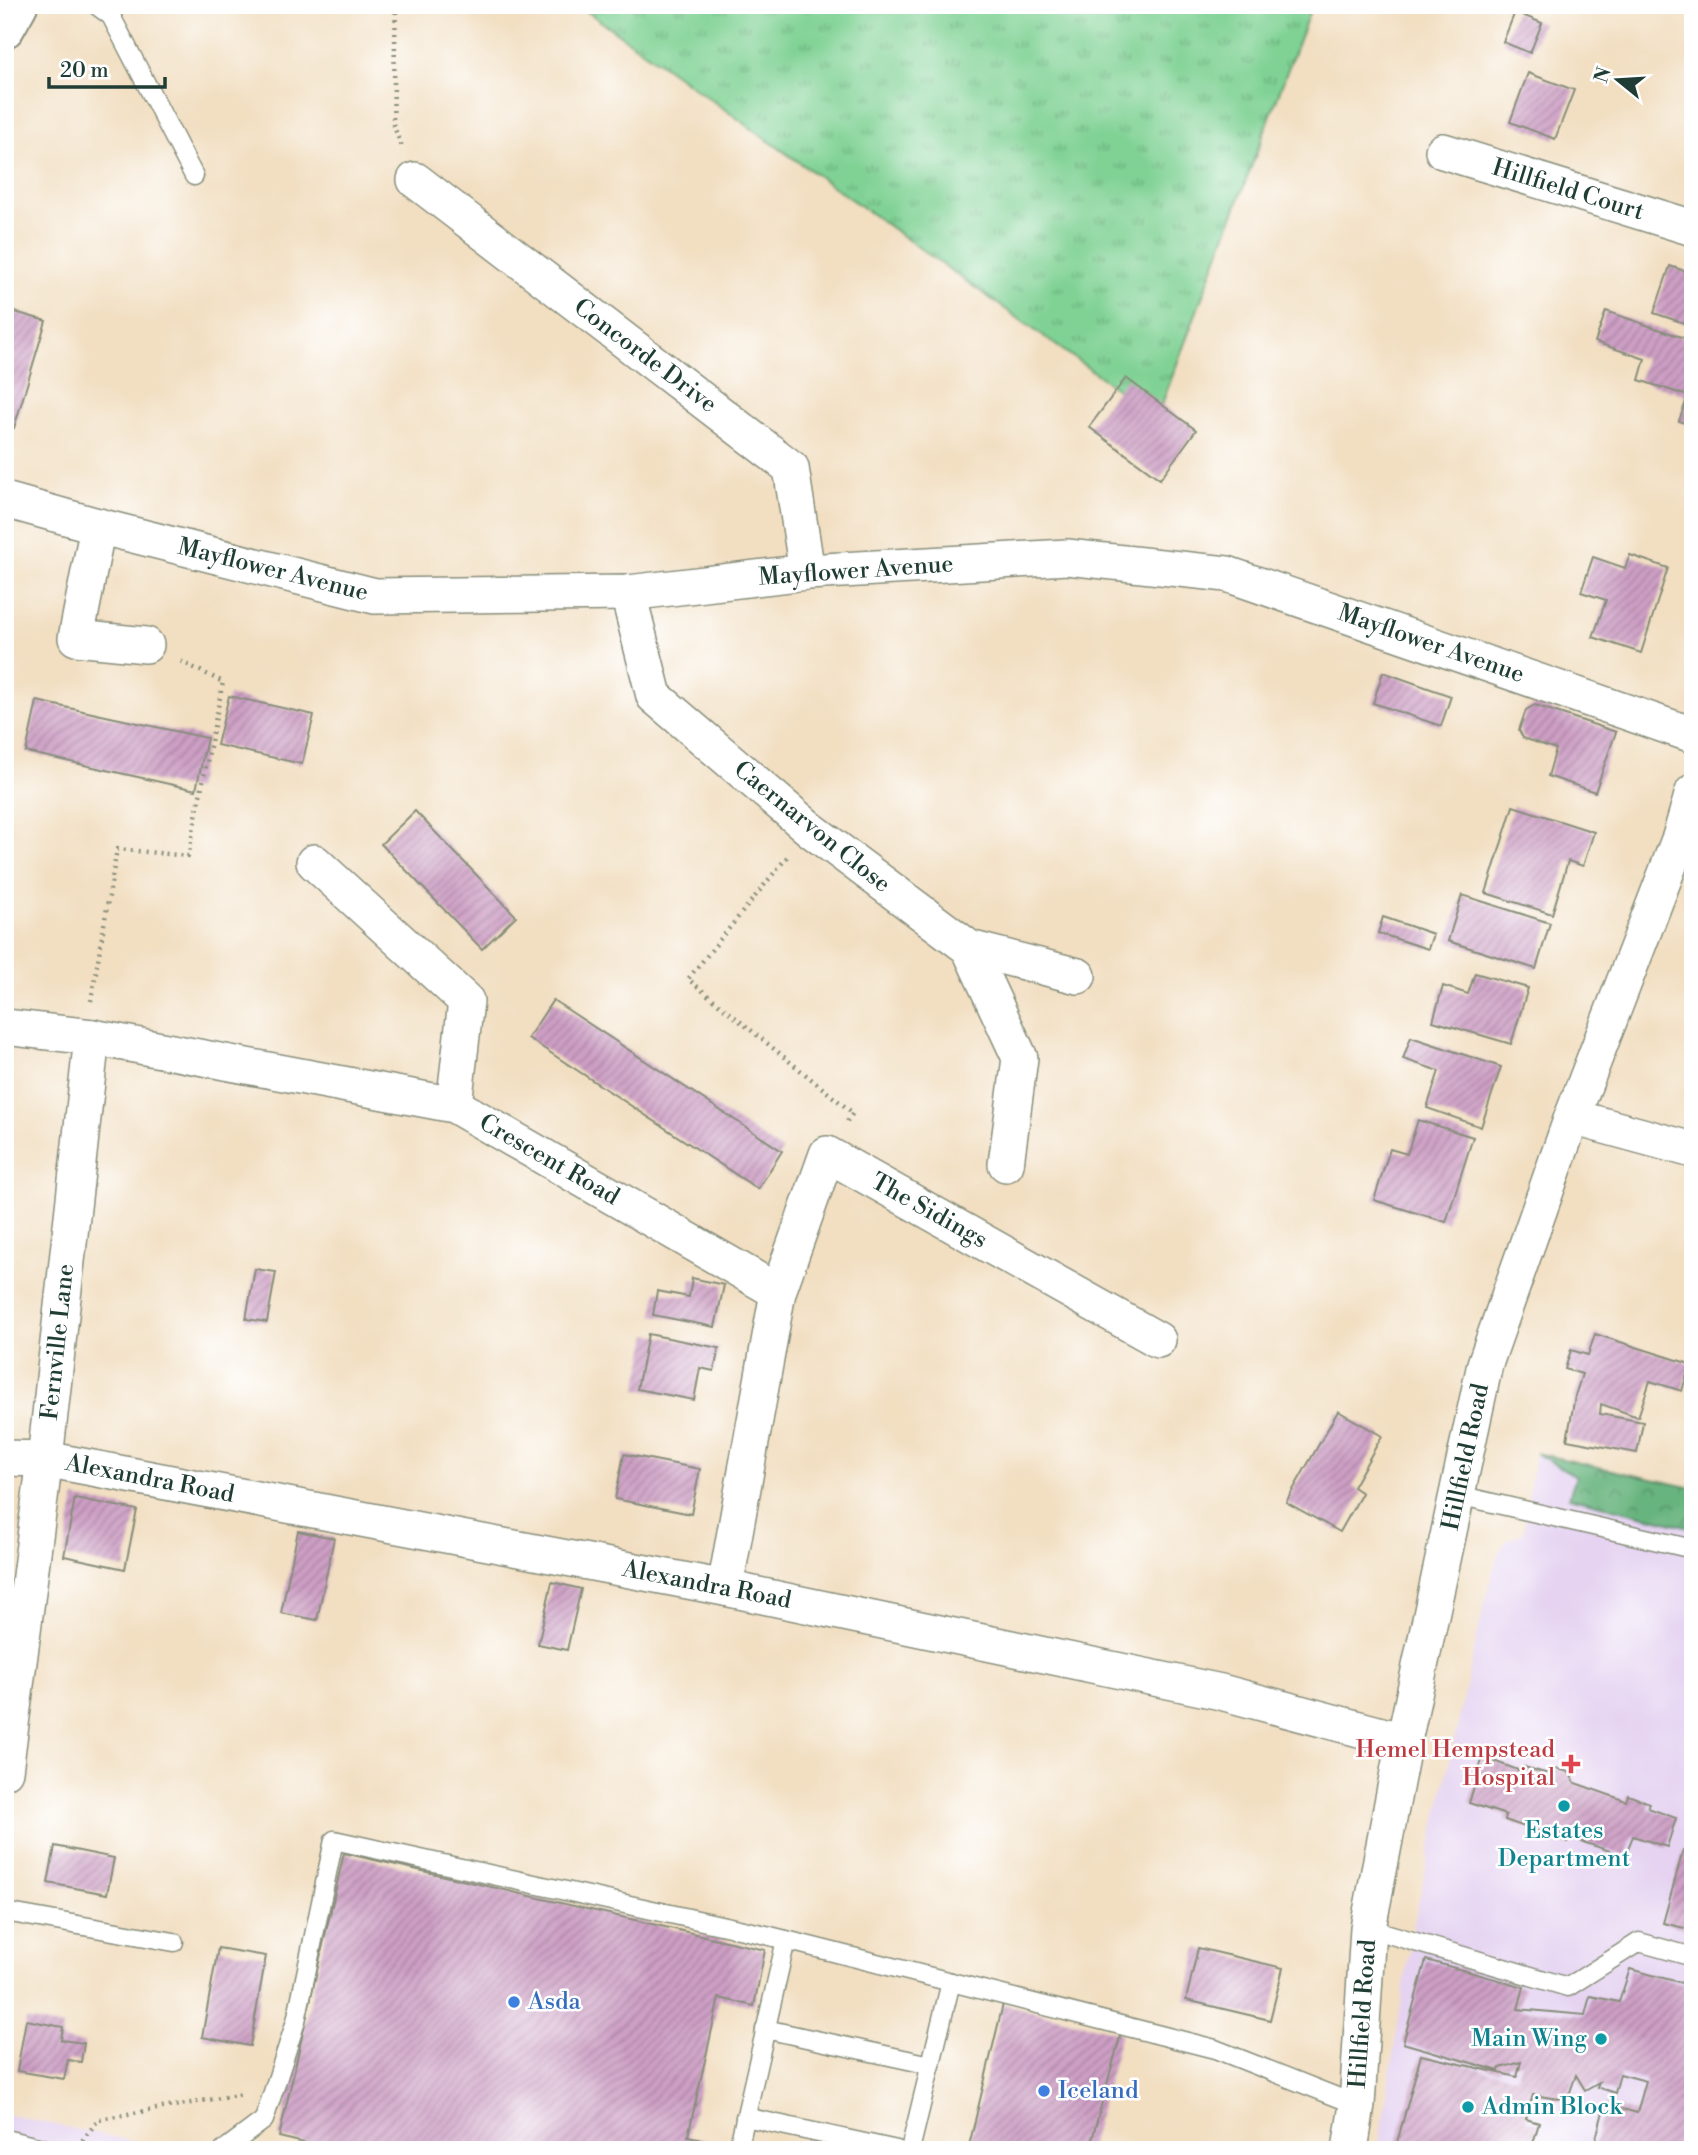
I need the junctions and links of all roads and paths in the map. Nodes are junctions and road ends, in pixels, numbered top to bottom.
1 (18, 5) edge
2 (96, 5) edge
3 (396, 5) edge
4 (5, 28) edge
5 (1443, 151) dead end
6 (194, 176) dead end
7 (415, 180) joint
8 (1693, 228) edge
9 (5, 500) edge
10 (98, 526) junction
11 (807, 572) junction
12 (628, 593) junction
13 (146, 645) joint
14 (1693, 735) edge
15 (1693, 792) edge
16 (810, 829) junction
17 (314, 862) dead end
18 (969, 948) junction
19 (1079, 976) dead end
20 (5, 1027) edge
21 (92, 1037) junction
22 (454, 1105) junction
23 (853, 1113) dead end
24 (1572, 1117) junction
25 (1693, 1150) edge
26 (1006, 1164) dead end
27 (778, 1292) junction
28 (1158, 1340) dead end
29 (5, 1458) edge
30 (45, 1459) junction
31 (1458, 1495) junction
32 (1693, 1549) edge
33 (725, 1588) junction
34 (1404, 1741) junction
35 (5, 1771) edge
36 (5, 1912) edge
37 (1368, 1928) junction
38 (786, 1940) junction
39 (174, 1942) dead end
40 (1693, 1957) edge
41 (951, 1982) junction
42 (765, 2029) junction
43 (931, 2065) junction
44 (275, 2088) junction
45 (1357, 2105) junction
46 (745, 2117) junction
47 (5, 2139) edge
48 (50, 2150) edge
49 (75, 2150) edge
50 (224, 2150) edge
51 (738, 2150) edge
52 (897, 2150) edge
53 (910, 2150) edge
54 (1350, 2150) edge

1 - 4 street
2 - 6 lane
3 - 7 path
5 - 8 street, Hillfield Court
7 - 11 street, Concorde Drive
9 - 10 street, Mayflower Avenue
10 - 12 street, Mayflower Avenue
10 - 13 street
11 - 12 street, Mayflower Avenue
11 - 14 street, Mayflower Avenue
12 - 16 street, Caernarvon Close
13 - 21 path
15 - 24 street, Hillfield Road
16 - 18 street, Caernarvon Close
16 - 23 path
17 - 22 street
18 - 19 street, Caernarvon Close
18 - 26 street
20 - 21 street, Crescent Road
21 - 22 street, Crescent Road
21 - 30 street, Fernville Lane
22 - 27 street, Crescent Road
24 - 25 street
24 - 31 street, Hillfield Road
27 - 28 street, The Sidings
27 - 33 street
29 - 30 street, Alexandra Road
30 - 33 street, Alexandra Road
30 - 35 street, Fernville Lane
31 - 32 lane
31 - 34 street, Hillfield Road
33 - 34 street, Alexandra Road
34 - 37 street, Hillfield Road
36 - 39 lane
37 - 40 lane
37 - 45 street, Hillfield Road
38 - 41 lane
38 - 42 lane
38 - 44 lane
41 - 43 lane
41 - 45 lane
42 - 43 lane
42 - 46 lane
43 - 53 lane
44 - 49 path
44 - 50 lane
45 - 54 street, Hillfield Road
46 - 51 lane
46 - 52 lane
47 - 48 lane

